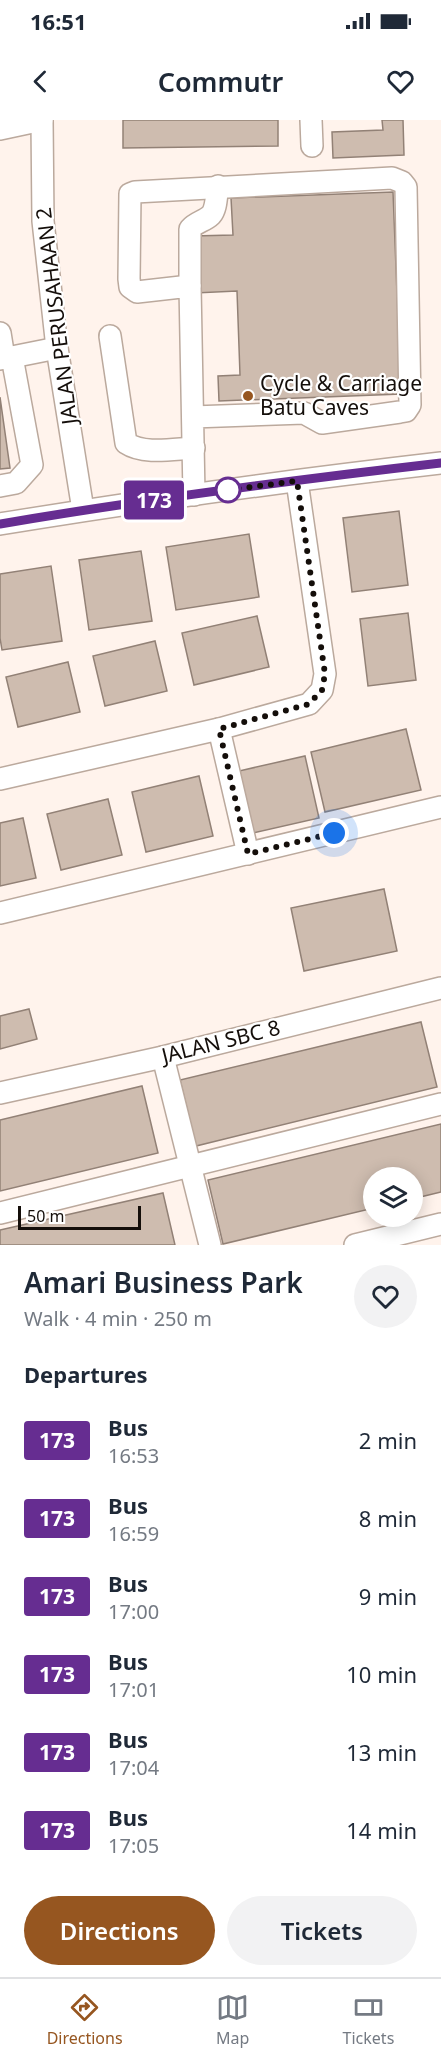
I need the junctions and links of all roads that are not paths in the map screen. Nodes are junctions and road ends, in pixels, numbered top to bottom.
1 (42, 120) edge
2 (311, 120) edge
3 (0, 129) edge
4 (312, 146) dead end
5 (218, 186) junction
6 (190, 286) junction
7 (0, 333) edge
8 (110, 336) dead end
9 (57, 348) junction
10 (6, 358) edge
11 (193, 417) junction
12 (194, 448) junction
13 (441, 463) edge
14 (297, 481) junction
15 (0, 486) edge
16 (194, 495) junction
17 (83, 510) junction
18 (0, 524) edge
19 (219, 729) junction
20 (0, 779) edge
21 (441, 807) edge
22 (248, 854) junction
23 (0, 913) edge
24 (440, 991) edge
25 (163, 1057) junction
26 (0, 1093) edge
27 (441, 1104) edge
28 (190, 1166) junction
29 (0, 1213) edge
30 (441, 1224) edge
31 (210, 1245) edge
32 (355, 1245) edge

1 - 3 street
1 - 9 street, JALAN PERUSAHAAN 2
2 - 4 street
5 - 6 street
5 - 6 street
5 - 11 street
6 - 11 street
7 - 10 street
8 - 12 street
9 - 10 street
9 - 17 street, JALAN PERUSAHAAN 2
10 - 15 street
11 - 12 street
12 - 16 street
13 - 14 street
14 - 16 street
14 - 19 street
16 - 17 street
17 - 18 street
19 - 20 street
19 - 22 street
21 - 22 street
22 - 23 street
24 - 25 street, JALAN SBC 8
25 - 26 street, JALAN SBC 8
25 - 28 street
27 - 28 street
28 - 29 street
28 - 31 street
30 - 32 street

